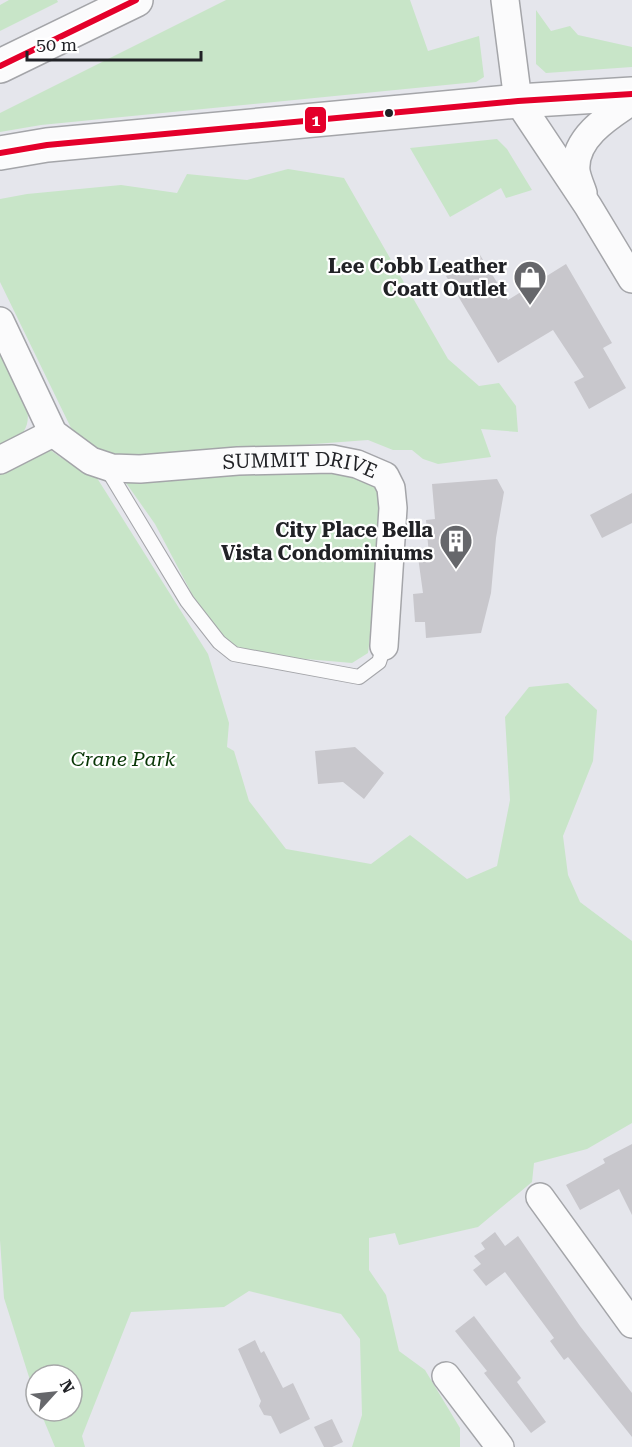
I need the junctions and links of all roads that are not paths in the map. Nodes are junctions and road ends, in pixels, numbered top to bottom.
1 (136, 0) edge
2 (505, 0) edge
3 (0, 66) edge
4 (632, 94) edge
5 (518, 101) junction
6 (632, 101) edge
7 (0, 153) edge
8 (588, 206) junction
9 (632, 279) edge
10 (0, 321) edge
11 (53, 433) junction
12 (0, 460) edge
13 (104, 466) junction
14 (384, 646) joint
15 (540, 1197) dead end
16 (632, 1324) edge
17 (446, 1376) dead end
18 (500, 1447) edge

1 - 3 main road
2 - 5 street
4 - 5 main road
5 - 7 main road
5 - 8 street
6 - 8 street
8 - 9 street
10 - 11 street
11 - 12 street
11 - 13 street, SUMMIT DRIVE
13 - 14 lane
13 - 14 street, SUMMIT DRIVE
15 - 16 street
17 - 18 street

